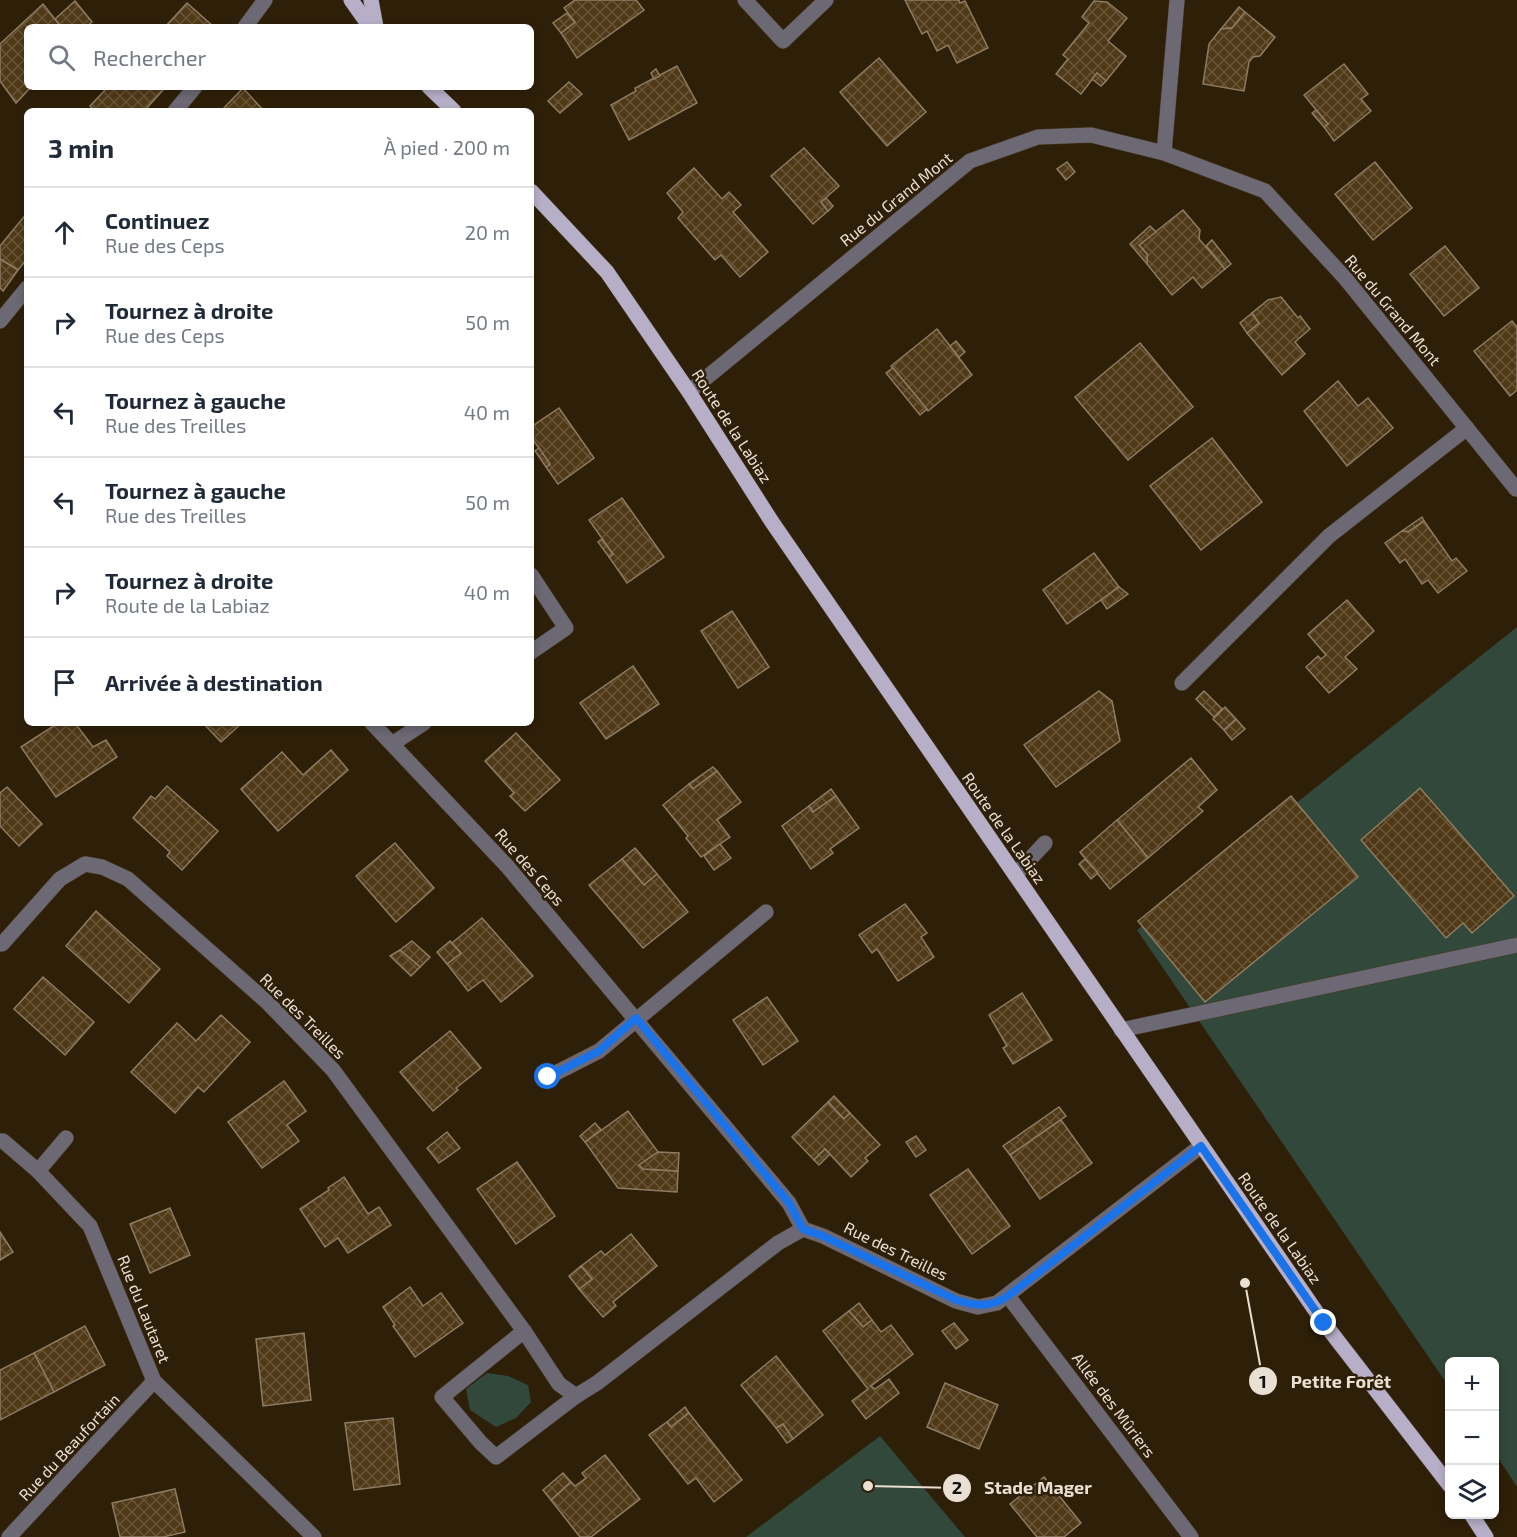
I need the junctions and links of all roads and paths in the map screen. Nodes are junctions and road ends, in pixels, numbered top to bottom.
1 (265, 0) edge
2 (351, 0) edge
3 (371, 0) edge
4 (745, 0) edge
5 (826, 0) edge
6 (1177, 0) edge
7 (247, 24) edge
8 (368, 24) edge
9 (375, 24) edge
10 (192, 90) edge
11 (432, 90) edge
12 (178, 108) edge
13 (451, 108) edge
14 (1164, 153) junction
15 (534, 194) edge
16 (24, 292) edge
17 (0, 321) edge
18 (689, 392) junction
19 (1467, 428) junction
20 (1516, 489) edge
21 (534, 580) edge
22 (534, 650) edge
23 (1182, 683) dead end
24 (375, 726) edge
25 (419, 726) edge
26 (392, 744) junction
27 (1044, 843) dead end
28 (1015, 875) junction
29 (766, 912) dead end
30 (2, 944) dead end
31 (1517, 945) edge
32 (636, 1018) junction
33 (1121, 1030) junction
34 (548, 1077) dead end
35 (66, 1138) dead end
36 (0, 1141) edge
37 (1201, 1146) junction
38 (38, 1171) junction
39 (803, 1229) junction
40 (1008, 1296) junction
41 (524, 1331) junction
42 (154, 1382) junction
43 (576, 1395) junction
44 (1445, 1481) edge
45 (1474, 1519) edge
46 (9, 1537) edge
47 (314, 1537) edge
48 (1191, 1537) edge
49 (1486, 1537) edge

1 - 7 street
2 - 8 main road
3 - 9 main road
4 - 5 street
6 - 14 street
10 - 12 street
11 - 13 main road
14 - 18 street, Rue du Grand Mont
14 - 19 street, Rue du Grand Mont
15 - 18 main road, Route de la Labiaz
16 - 17 street
18 - 28 main road, Route de la Labiaz
19 - 20 street, Rue du Grand Mont
19 - 23 street
21 - 22 street
24 - 26 street, Rue des Ceps
25 - 26 street
26 - 32 street, Rue des Ceps
27 - 28 street
28 - 33 main road, Route de la Labiaz
29 - 32 street
30 - 41 street, Rue des Treilles
31 - 33 street
32 - 34 street
32 - 39 street, Rue des Ceps
33 - 37 main road, Route de la Labiaz
35 - 38 street
36 - 38 street, Rue du Lautaret
37 - 40 street, Rue des Treilles
37 - 44 main road, Route de la Labiaz
38 - 42 street, Rue du Lautaret
39 - 40 street, Rue des Treilles
39 - 43 street
40 - 48 street, Allée des Mûriers
41 - 43 street, Rue des Treilles
41 - 43 street
42 - 46 street, Rue du Beaufortain
42 - 47 street, Rue du Lautaret
45 - 49 main road

